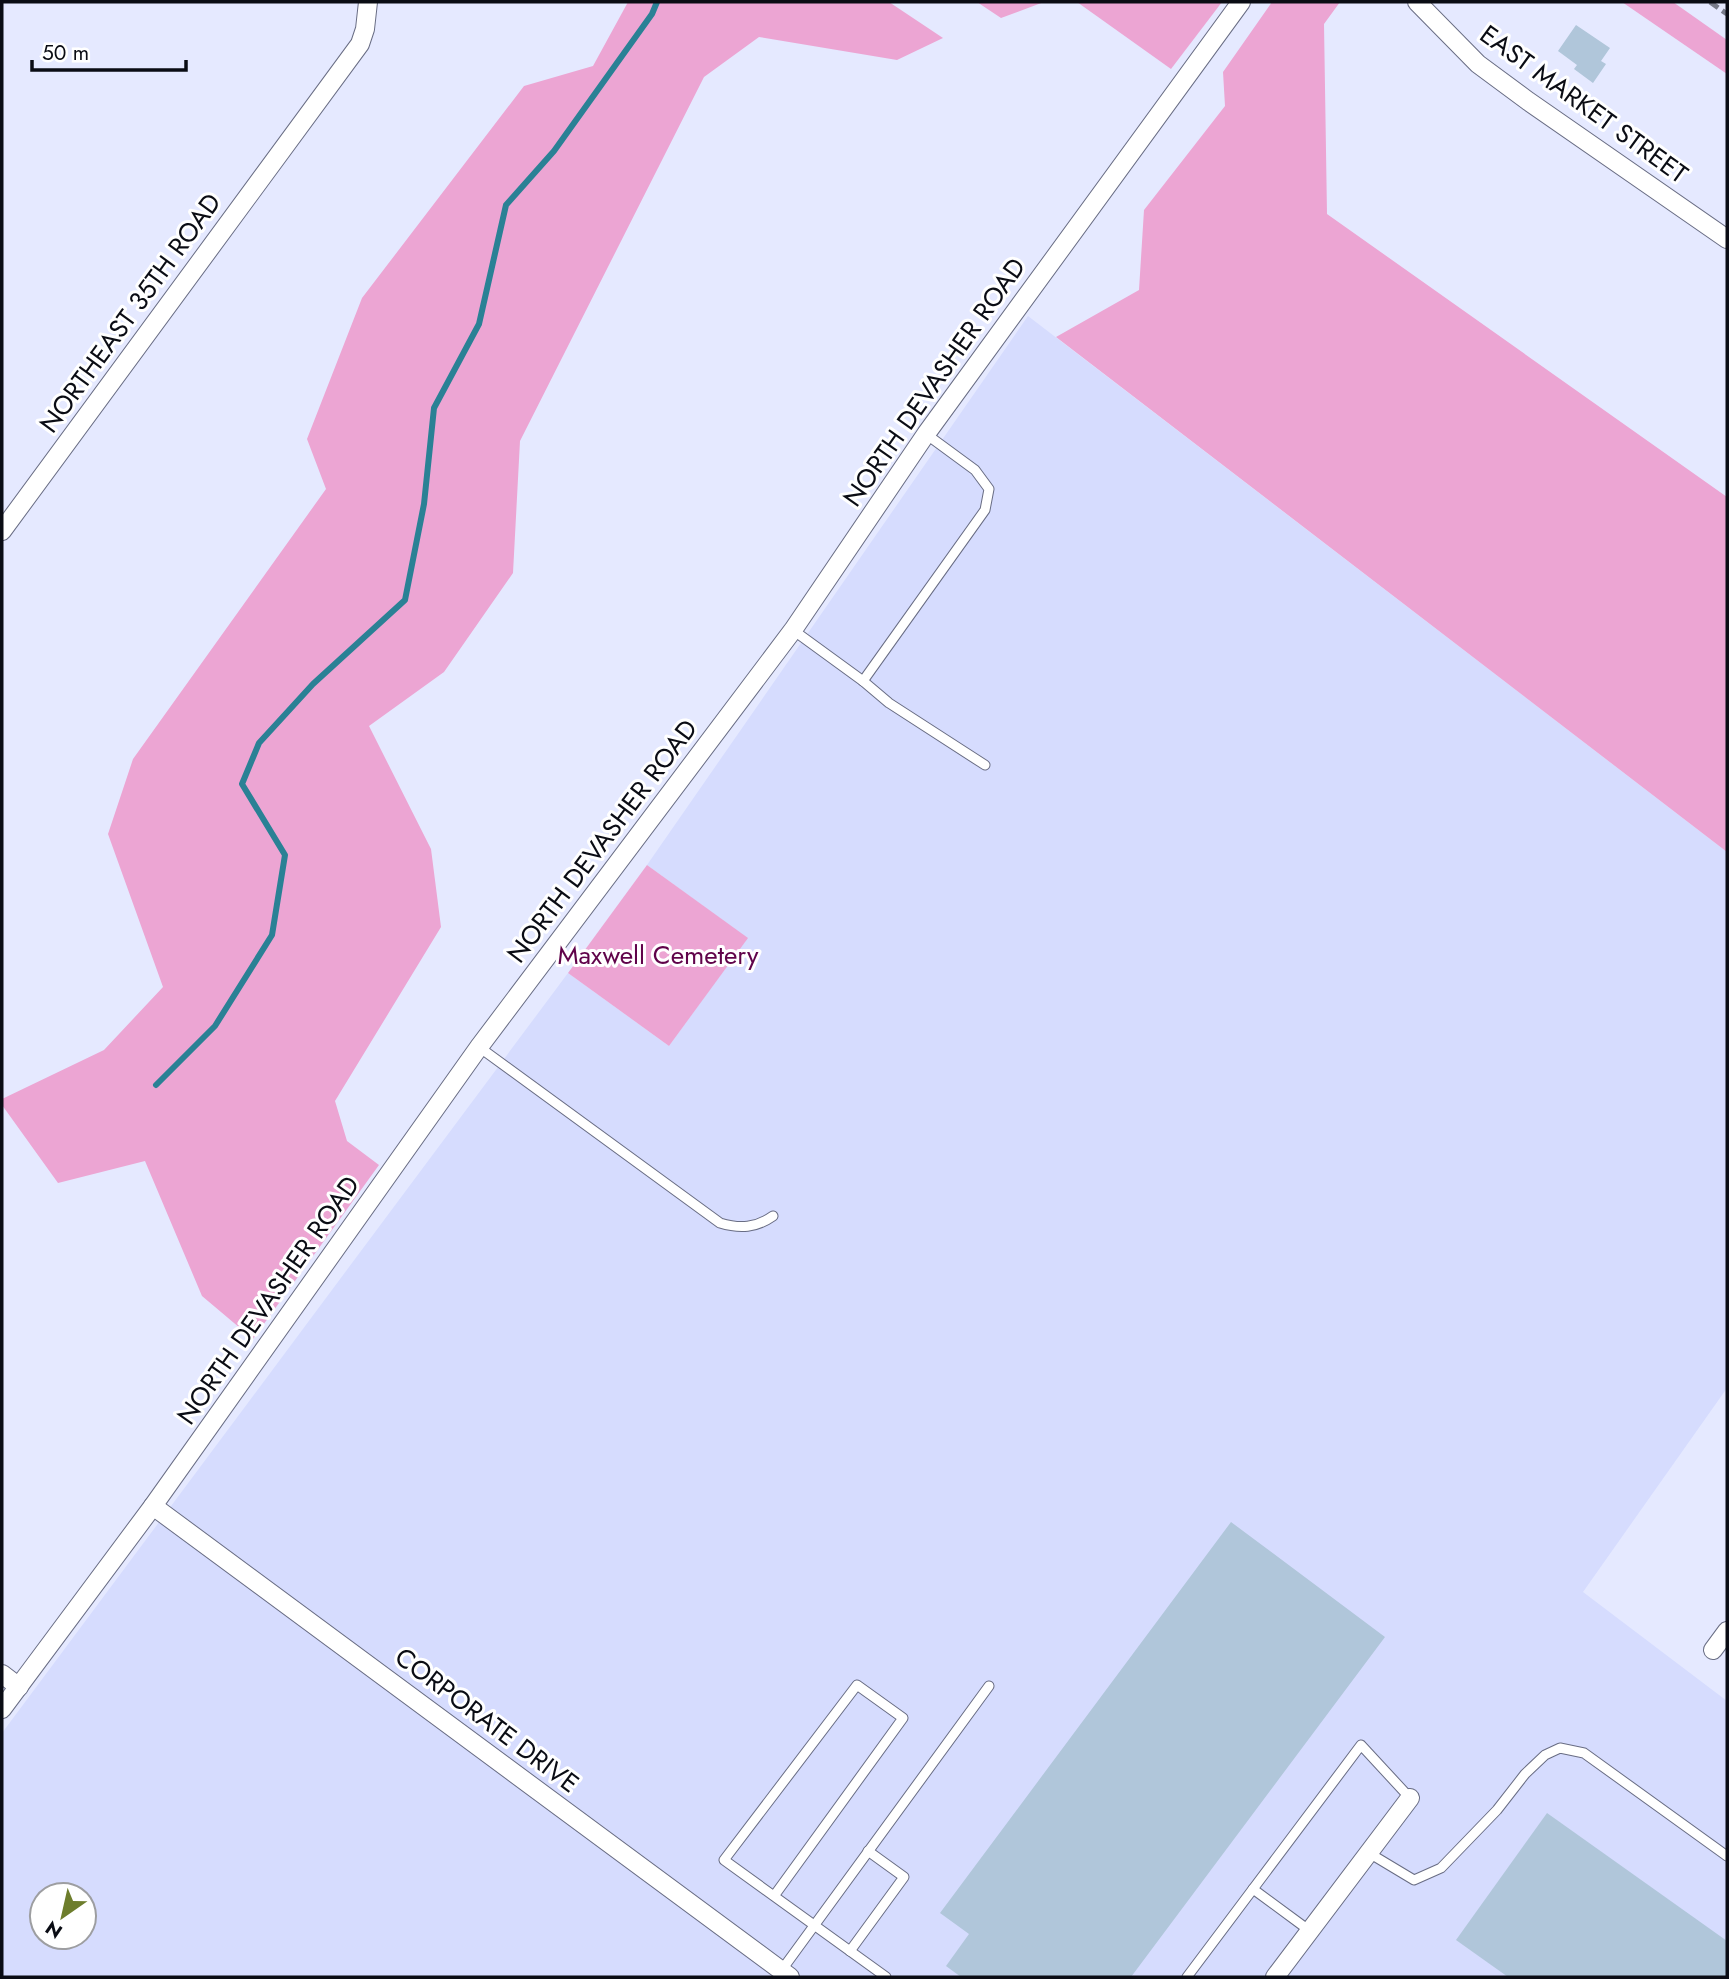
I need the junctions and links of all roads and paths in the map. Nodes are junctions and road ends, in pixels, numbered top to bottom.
1 (368, 2) edge
2 (1241, 2) edge
3 (1417, 2) edge
4 (1727, 239) edge
5 (926, 433) junction
6 (2, 531) edge
7 (793, 630) junction
8 (863, 681) junction
9 (985, 765) dead end
10 (479, 1047) junction
11 (773, 1216) dead end
12 (153, 1506) junction
13 (1727, 1631) edge
14 (1713, 1650) dead end
15 (2, 1674) edge
16 (989, 1686) dead end
17 (19, 1687) junction
18 (2, 1709) edge
19 (1409, 1798) joint
20 (868, 1851) junction
21 (1368, 1853) junction
22 (1727, 1856) edge
23 (1253, 1889) junction
24 (774, 1896) junction
25 (815, 1925) junction
26 (1310, 1931) junction
27 (850, 1951) junction
28 (786, 1974) edge
29 (887, 1977) edge
30 (1187, 1977) edge
31 (1275, 1977) edge

1 - 6 street, NORTHEAST 35TH ROAD
2 - 5 street, NORTH DEVASHER ROAD
3 - 4 street, EAST MARKET STREET
5 - 7 street, NORTH DEVASHER ROAD
5 - 8 lane
7 - 8 lane
7 - 10 street, NORTH DEVASHER ROAD
8 - 9 lane
10 - 11 lane
10 - 12 street, NORTH DEVASHER ROAD
12 - 17 street, NORTH DEVASHER ROAD
12 - 28 street, CORPORATE DRIVE
13 - 14 street
15 - 17 street
16 - 20 lane
17 - 18 street, NORTH DEVASHER ROAD
19 - 21 street
19 - 23 lane
20 - 25 lane
20 - 27 lane
21 - 22 lane
21 - 26 street
23 - 26 lane
23 - 30 lane
24 - 24 lane
24 - 25 lane
25 - 27 lane
25 - 28 lane
26 - 31 street
27 - 29 lane

